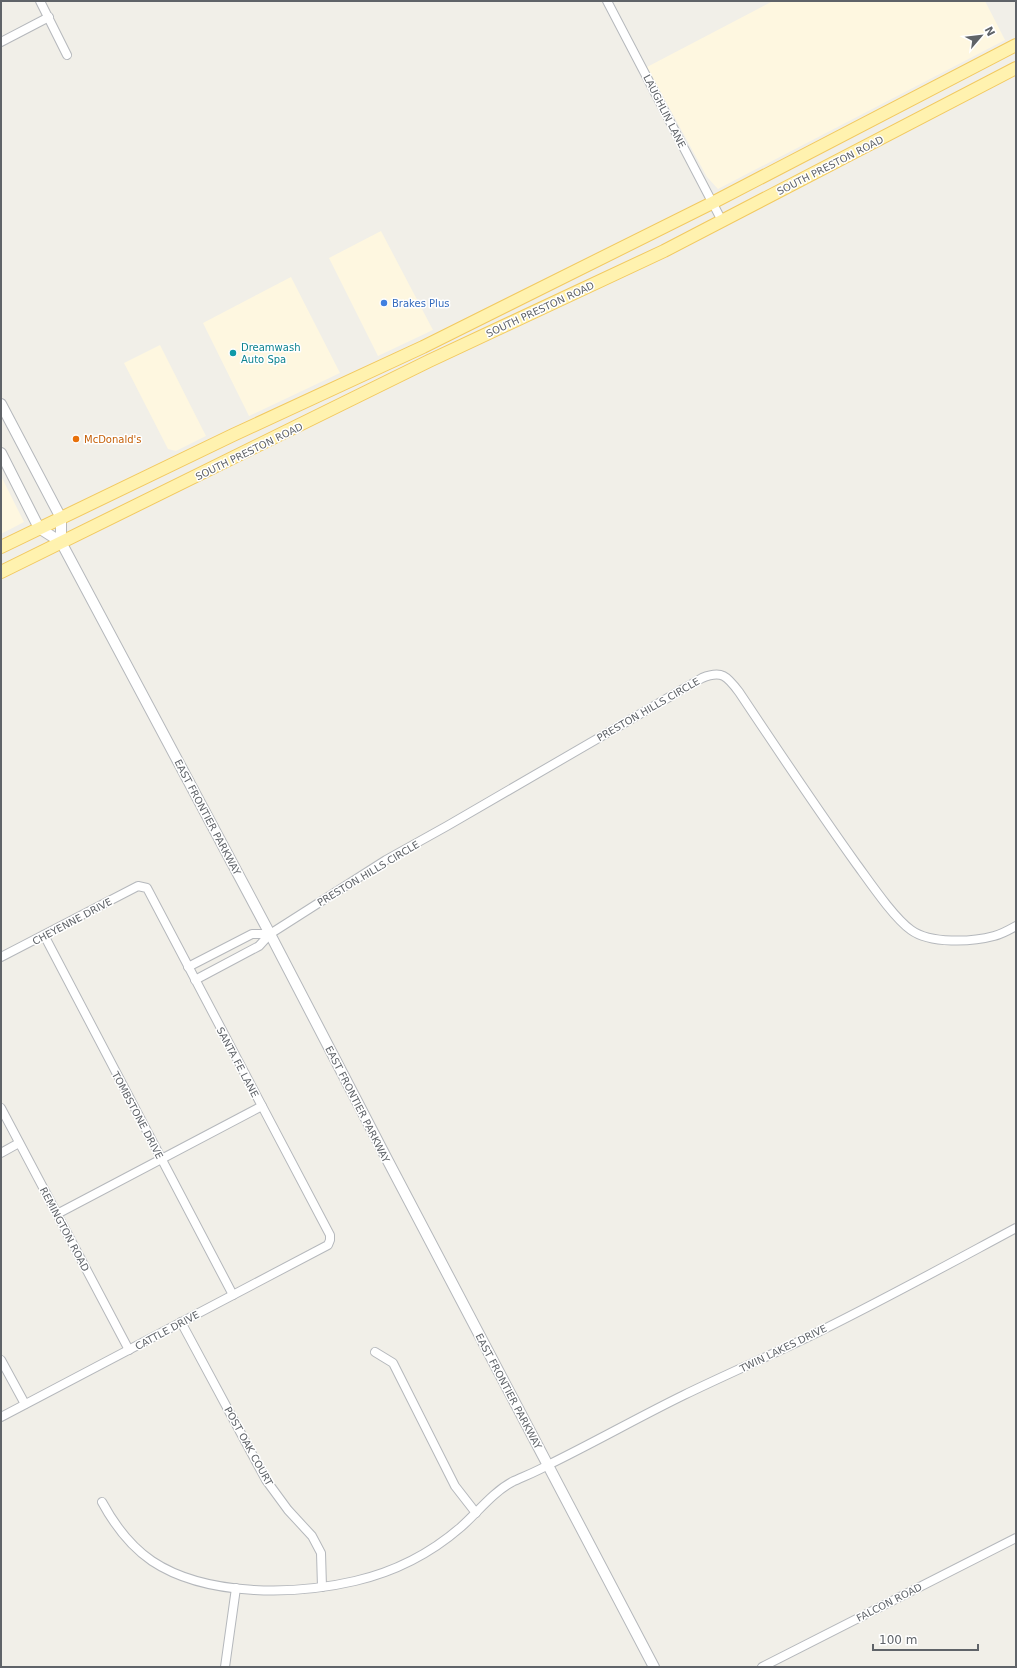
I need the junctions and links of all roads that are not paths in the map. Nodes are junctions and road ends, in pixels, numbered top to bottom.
1 (40, 1) edge
2 (608, 1) edge
3 (49, 17) junction
4 (1, 42) edge
5 (1016, 45) edge
6 (67, 55) dead end
7 (1016, 68) edge
8 (712, 203) junction
9 (722, 221) junction
10 (1, 404) edge
11 (1, 454) edge
12 (61, 518) junction
13 (39, 528) junction
14 (61, 542) junction
15 (1, 548) edge
16 (1, 572) edge
17 (143, 886) joint
18 (1016, 926) edge
19 (270, 934) junction
20 (44, 935) junction
21 (1, 958) edge
22 (188, 968) junction
23 (195, 980) junction
24 (262, 1106) junction
25 (1, 1108) edge
26 (19, 1143) junction
27 (1, 1153) edge
28 (161, 1159) junction
29 (57, 1214) junction
30 (1016, 1228) edge
31 (330, 1240) joint
32 (232, 1295) junction
33 (181, 1322) junction
34 (129, 1350) junction
35 (376, 1352) dead end
36 (1, 1360) edge
37 (25, 1404) junction
38 (1, 1417) edge
39 (548, 1466) junction
40 (102, 1502) dead end
41 (476, 1513) junction
42 (1016, 1538) edge
43 (322, 1587) junction
44 (236, 1588) junction
45 (226, 1664) edge
46 (654, 1667) edge
47 (762, 1667) edge

1 - 3 street
2 - 8 street, LAUGHLIN LANE
3 - 4 street
3 - 6 street
5 - 8 main road, SOUTH PRESTON ROAD
7 - 9 main road, SOUTH PRESTON ROAD
8 - 9 street, LAUGHLIN LANE
8 - 12 main road, SOUTH PRESTON ROAD
9 - 14 main road, SOUTH PRESTON ROAD
10 - 12 street
11 - 13 street
12 - 13 main road, SOUTH PRESTON ROAD
12 - 14 street
13 - 14 street
13 - 15 main road, SOUTH PRESTON ROAD
14 - 16 main road, SOUTH PRESTON ROAD
14 - 19 street, EAST FRONTIER PARKWAY
17 - 20 street, CHEYENNE DRIVE
17 - 22 street, SANTA FE LANE
18 - 19 street, PRESTON HILLS CIRCLE
19 - 22 street
19 - 23 street, PRESTON HILLS CIRCLE
19 - 39 street, EAST FRONTIER PARKWAY
20 - 21 street, CHEYENNE DRIVE
20 - 28 street, TOMBSTONE DRIVE
22 - 23 street, SANTA FE LANE
23 - 24 street, SANTA FE LANE
24 - 28 street
24 - 31 street, SANTA FE LANE
25 - 26 street, REMINGTON ROAD
26 - 27 street
26 - 29 street, REMINGTON ROAD
28 - 29 street
28 - 32 street, TOMBSTONE DRIVE
29 - 34 street, REMINGTON ROAD
30 - 39 street, TWIN LAKES DRIVE
31 - 32 street, CATTLE DRIVE
32 - 33 street, CATTLE DRIVE
33 - 34 street, CATTLE DRIVE
33 - 43 street, POST OAK COURT
34 - 37 street, CATTLE DRIVE
35 - 41 street
36 - 37 street
37 - 38 street, CATTLE DRIVE
39 - 41 street, TWIN LAKES DRIVE
39 - 46 street, EAST FRONTIER PARKWAY
40 - 44 street, TWIN LAKES DRIVE
41 - 43 street, TWIN LAKES DRIVE
42 - 47 street, FALCON ROAD
43 - 44 street, TWIN LAKES DRIVE
44 - 45 street

